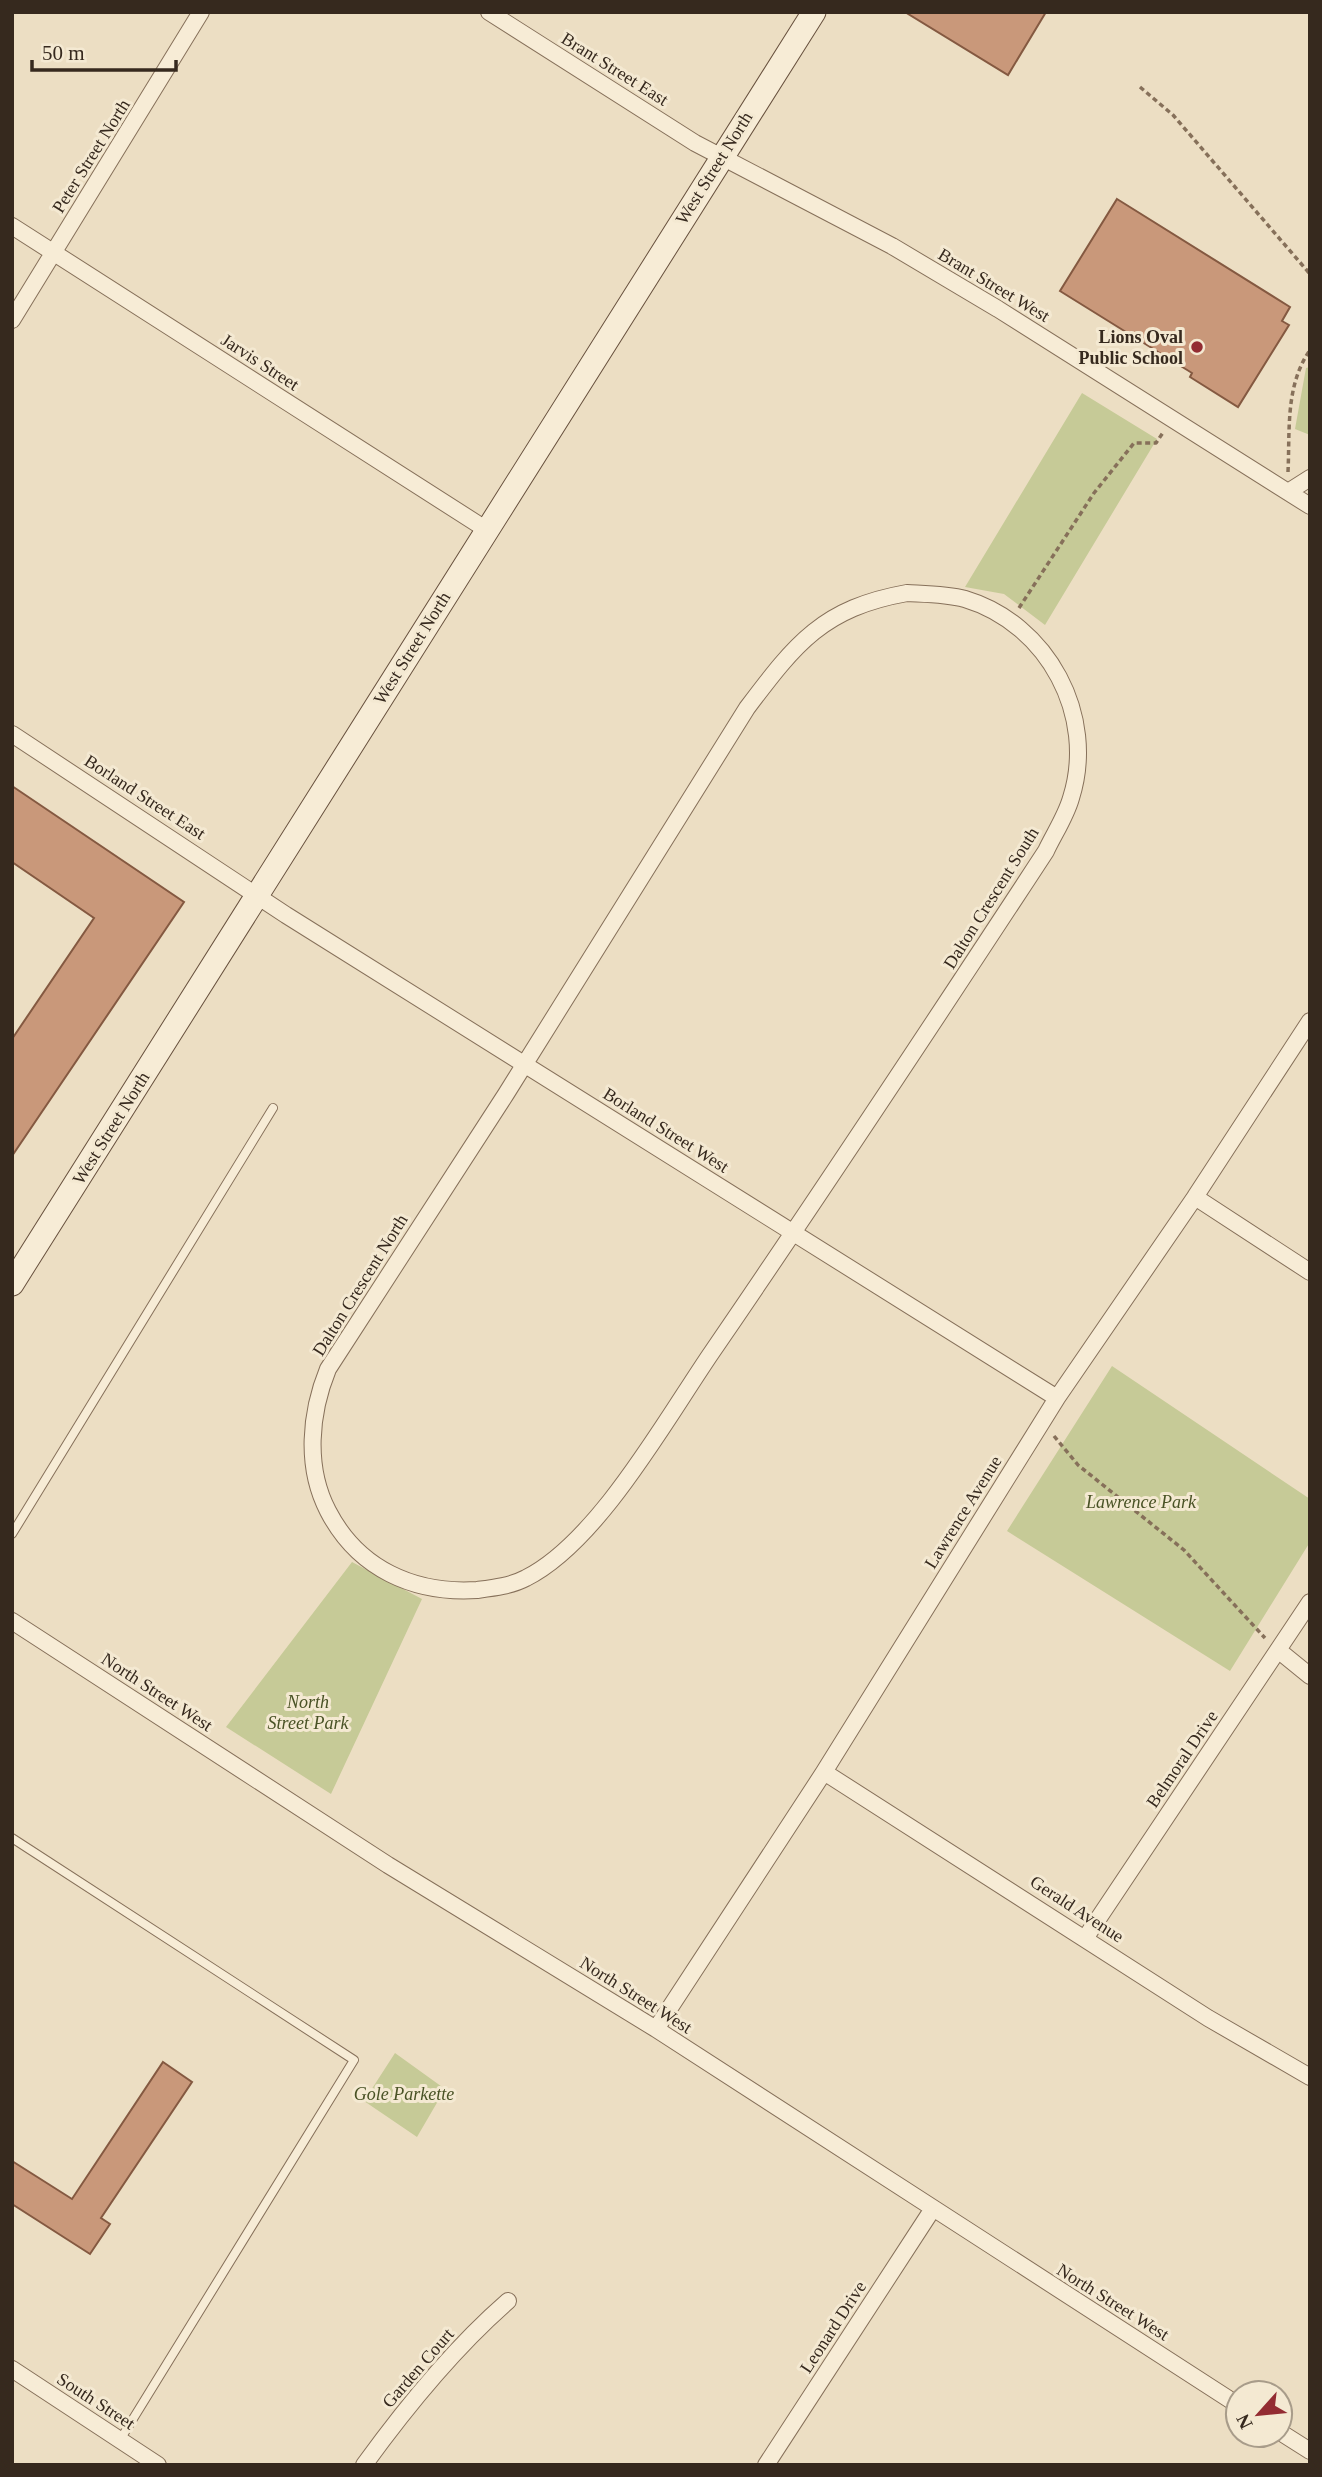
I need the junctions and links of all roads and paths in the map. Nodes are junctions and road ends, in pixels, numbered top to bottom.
1 (201, 12) edge
2 (489, 12) edge
3 (814, 12) edge
4 (1140, 87) dead end
5 (721, 156) junction
6 (12, 226) edge
7 (54, 253) junction
8 (1310, 274) edge
9 (12, 320) edge
10 (1310, 350) edge
11 (1172, 419) junction
12 (1310, 478) edge
13 (1287, 492) junction
14 (1310, 506) edge
15 (487, 530) junction
16 (1010, 622) junction
17 (12, 734) edge
18 (257, 894) junction
19 (1310, 1021) edge
20 (524, 1064) junction
21 (273, 1108) dead end
22 (1195, 1197) junction
23 (793, 1233) junction
24 (1310, 1272) edge
25 (12, 1284) edge
26 (1057, 1398) junction
27 (1042, 1421) junction
28 (12, 1534) edge
29 (1310, 1602) edge
30 (12, 1621) edge
31 (1278, 1650) junction
32 (1310, 1675) edge
33 (824, 1772) junction
34 (12, 1838) edge
35 (1086, 1937) junction
36 (656, 2029) junction
37 (1310, 2077) edge
38 (932, 2210) junction
39 (508, 2301) dead end
40 (12, 2369) edge
41 (1224, 2396) edge
42 (120, 2440) junction
43 (1294, 2441) edge
44 (1310, 2451) edge
45 (158, 2465) edge
46 (364, 2465) edge
47 (766, 2465) edge

1 - 7 street, Peter Street North
2 - 5 street, Brant Street East
3 - 5 main road, West Street North
4 - 8 path
5 - 11 street, Brant Street West
5 - 15 main road, West Street North
6 - 7 street, Jarvis Street
7 - 9 street, Peter Street North
7 - 15 street, Jarvis Street
10 - 13 path
11 - 13 street, Brant Street West
11 - 16 path
12 - 13 street
13 - 14 street, Brant Street West
15 - 18 main road, West Street North
16 - 20 street, Dalton Crescent South
16 - 23 street, Dalton Crescent South
17 - 18 street, Borland Street East
18 - 20 street, Borland Street West
18 - 25 main road, West Street North
19 - 22 street, Lawrence Avenue
20 - 23 street, Borland Street West
20 - 23 street, Dalton Crescent North
21 - 28 lane
22 - 24 street
22 - 26 street, Lawrence Avenue
23 - 26 street, Borland Street West
26 - 27 street, Lawrence Avenue
27 - 31 path
27 - 33 street, Lawrence Avenue
29 - 31 street, Belmoral Drive
30 - 36 street, North Street West
31 - 32 street
31 - 35 street, Belmoral Drive
33 - 35 street, Gerald Avenue
33 - 36 street, Lawrence Avenue
34 - 42 lane
35 - 37 street, Gerald Avenue
36 - 38 street, North Street West
38 - 41 street, North Street West
38 - 47 street, Leonard Drive
39 - 46 street, Garden Court
40 - 42 street, South Street
42 - 45 street, South Street
43 - 44 street

